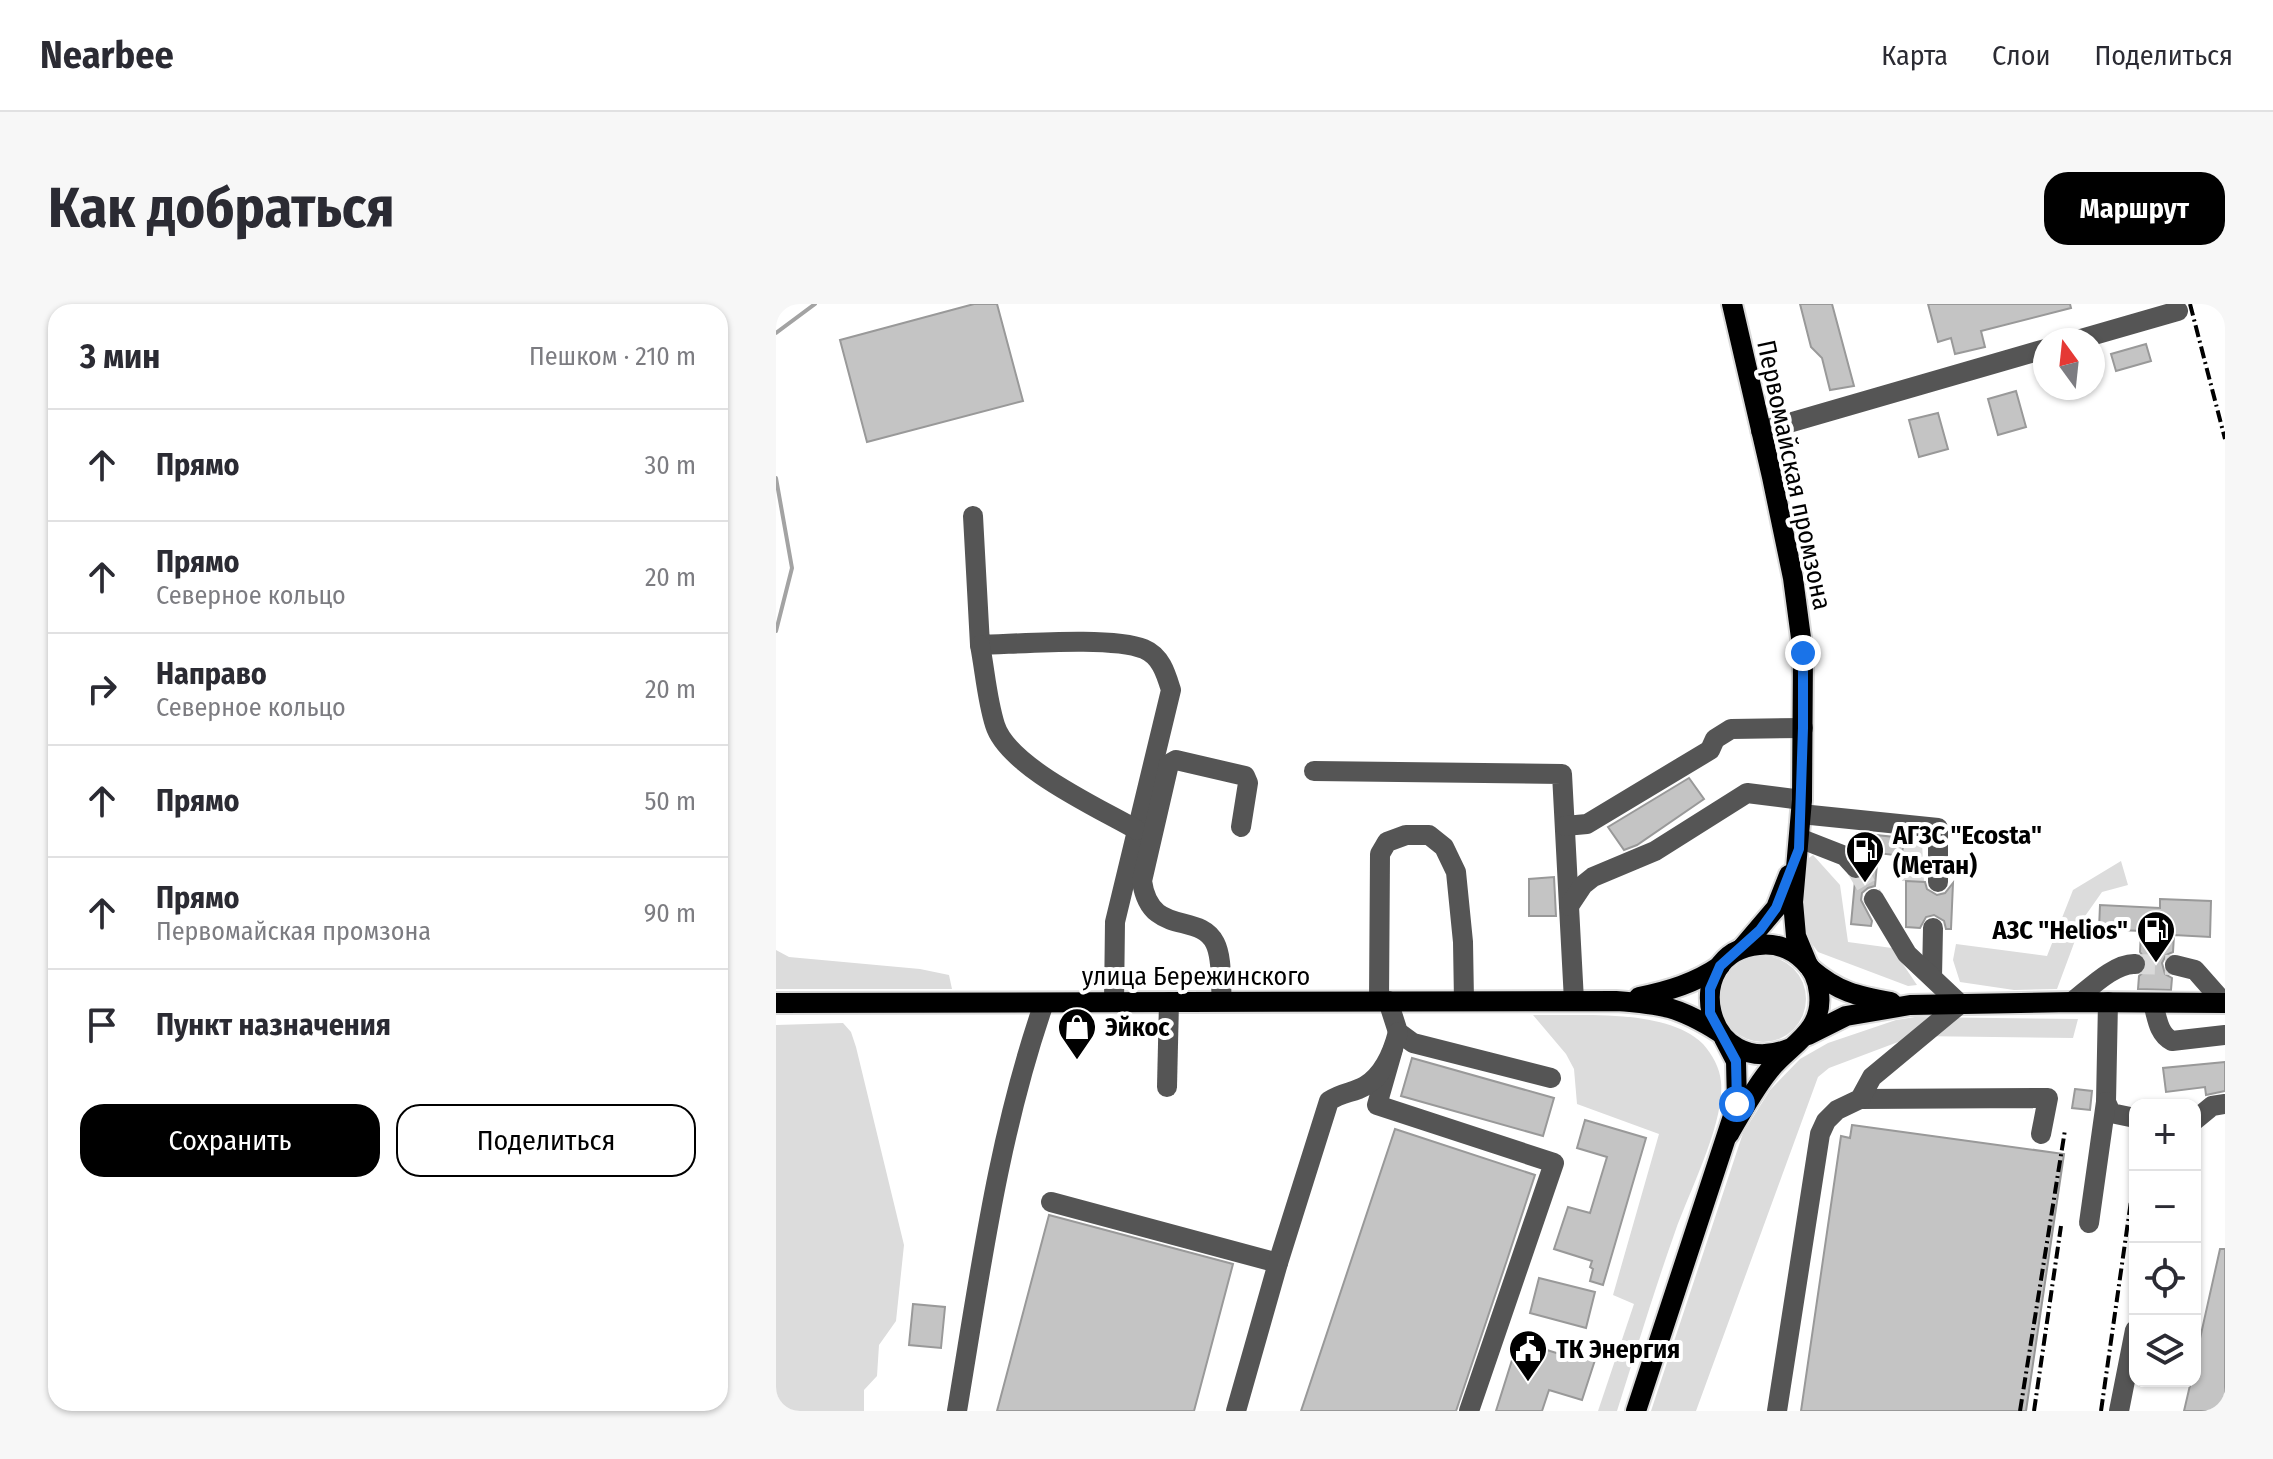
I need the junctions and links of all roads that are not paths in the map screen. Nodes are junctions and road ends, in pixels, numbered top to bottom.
1 (1732, 304) edge
2 (2178, 311) dead end
3 (2105, 332) edge
4 (2033, 352) edge
5 (1761, 431) junction
6 (973, 516) dead end
7 (980, 645) junction
8 (1803, 728) junction
9 (1314, 771) dead end
10 (1801, 807) junction
11 (1565, 826) junction
12 (1241, 827) dead end
13 (1137, 830) junction
14 (1799, 844) junction
15 (1856, 868) tunnel mouth
16 (1938, 882) dead end
17 (1874, 899) tunnel mouth
18 (1569, 906) junction
19 (1933, 928) dead end
20 (1741, 950) junction
21 (2135, 964) tunnel mouth
22 (2175, 965) tunnel mouth
23 (1720, 966) junction
24 (1809, 967) junction
25 (1932, 977) junction
26 (1222, 1001) junction
27 (1384, 1001) junction
28 (1464, 1001) junction
29 (1574, 1001) junction
30 (1616, 1001) junction
31 (1114, 1002) junction
32 (1169, 1002) junction
33 (2072, 1002) junction
34 (2108, 1002) junction
35 (776, 1003) edge
36 (1044, 1003) junction
37 (2153, 1003) junction
38 (2224, 1003) edge
39 (1960, 1004) junction
40 (1910, 1005) junction
41 (1722, 1035) junction
42 (1808, 1035) junction
43 (2225, 1035) edge
44 (1396, 1041) junction
45 (1791, 1048) junction
46 (1551, 1078) dead end
47 (1167, 1087) dead end
48 (1860, 1099) junction
49 (2106, 1102) junction
50 (2225, 1104) edge
51 (2201, 1115) edge
52 (2129, 1117) edge
53 (1729, 1134) junction
54 (2041, 1134) dead end
55 (1051, 1202) dead end
56 (2089, 1223) dead end
57 (1278, 1263) junction
58 (2129, 1360) edge
59 (957, 1411) edge
60 (1236, 1411) edge
61 (1469, 1411) edge
62 (1636, 1411) edge
63 (1777, 1411) edge
64 (2119, 1411) edge

1 - 5 main road, Первомайская промзона
2 - 3 lane
4 - 5 lane
5 - 8 main road, Первомайская промзона
6 - 7 lane
7 - 13 lane
7 - 13 lane
8 - 10 main road, Первомайская промзона
8 - 11 lane
9 - 11 lane
10 - 14 main road, Первомайская промзона
10 - 16 lane
10 - 18 lane
11 - 18 lane
12 - 26 lane
13 - 31 lane
14 - 15 lane
14 - 20 main road
14 - 24 main road
17 - 25 lane
18 - 29 lane
19 - 25 lane
20 - 23 main road
20 - 24 main road
21 - 33 lane
22 - 38 lane
23 - 30 main road
23 - 41 main road
24 - 40 main road
24 - 42 main road
25 - 39 lane
26 - 27 main road, улица Бережинского
26 - 32 main road, улица Бережинского
27 - 28 main road, улица Бережинского
27 - 28 lane
27 - 44 lane
28 - 29 main road, улица Бережинского
29 - 30 main road, улица Бережинского
30 - 41 main road
31 - 32 main road, улица Бережинского
31 - 36 main road, улица Бережинского
32 - 47 lane
33 - 34 main road
33 - 39 main road
34 - 37 main road
34 - 49 lane
35 - 36 main road, улица Бережинского
36 - 59 lane
37 - 38 main road
37 - 43 lane
39 - 40 main road
39 - 48 lane
40 - 42 main road
41 - 45 main road
41 - 53 main road
42 - 45 main road
44 - 46 lane
44 - 57 lane
44 - 61 lane
45 - 53 main road
48 - 54 lane
48 - 63 lane
49 - 52 lane
49 - 56 lane
50 - 51 lane
53 - 62 main road
55 - 57 lane
57 - 60 lane
58 - 64 lane

